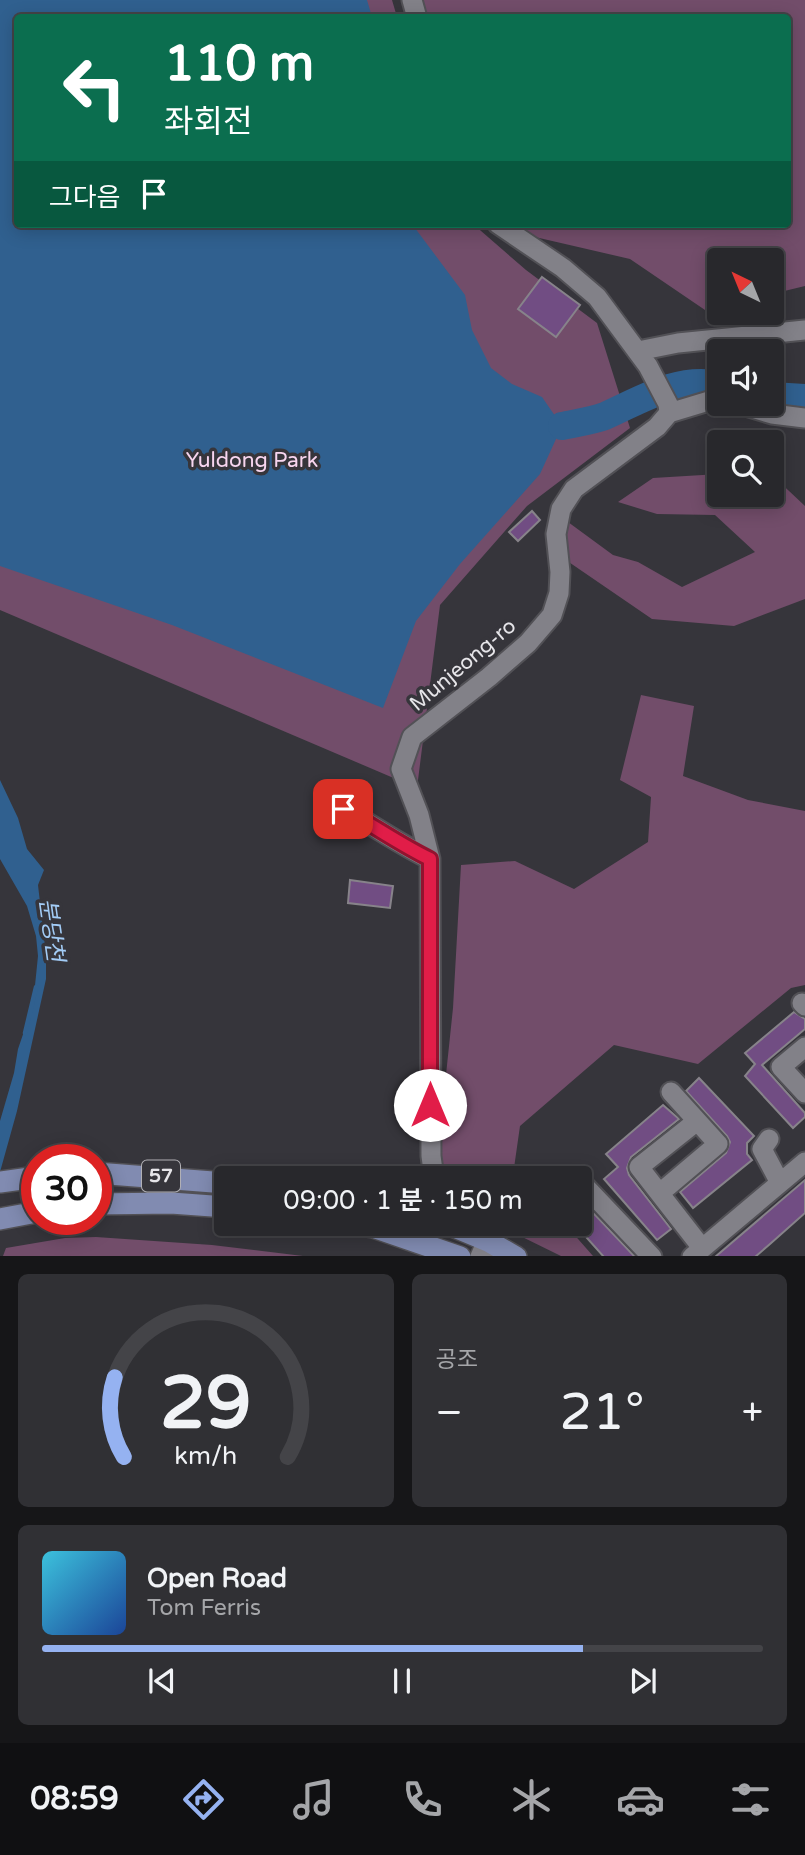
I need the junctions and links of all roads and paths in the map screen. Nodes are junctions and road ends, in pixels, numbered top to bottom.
1 (504, 228) edge
2 (805, 330) edge
3 (643, 358) junction
4 (707, 402) edge
5 (669, 408) junction
6 (784, 415) edge
7 (805, 418) edge
8 (343, 809) dead end
9 (430, 859) junction
10 (805, 1047) edge
11 (671, 1092) dead end
12 (805, 1093) edge
13 (697, 1121) junction
14 (769, 1139) dead end
15 (805, 1162) edge
16 (432, 1166) edge
17 (112, 1174) edge
18 (21, 1179) edge
19 (0, 1182) edge
20 (214, 1182) edge
21 (780, 1183) junction
22 (660, 1193) junction
23 (592, 1194) edge
24 (112, 1204) edge
25 (214, 1207) edge
26 (21, 1215) edge
27 (0, 1219) edge
28 (400, 1236) edge
29 (442, 1236) edge
30 (465, 1236) edge
31 (438, 1249) junction
32 (485, 1249) edge
33 (697, 1252) edge
34 (460, 1256) edge
35 (516, 1256) edge
36 (652, 1256) edge

1 - 3 street
2 - 3 street
3 - 5 street
4 - 5 street
5 - 9 street, Munjeong-ro
6 - 7 street
8 - 9 street
9 - 16 street, Munjeong-ro
10 - 12 street
11 - 13 street
13 - 22 street
13 - 22 street
14 - 21 street
15 - 21 street
17 - 20 main road, 57
18 - 19 main road
21 - 33 street
22 - 33 street
23 - 36 street
24 - 25 main road, 57
26 - 27 main road
28 - 31 main road
29 - 31 street
30 - 32 main road
31 - 34 main road
32 - 35 main road

